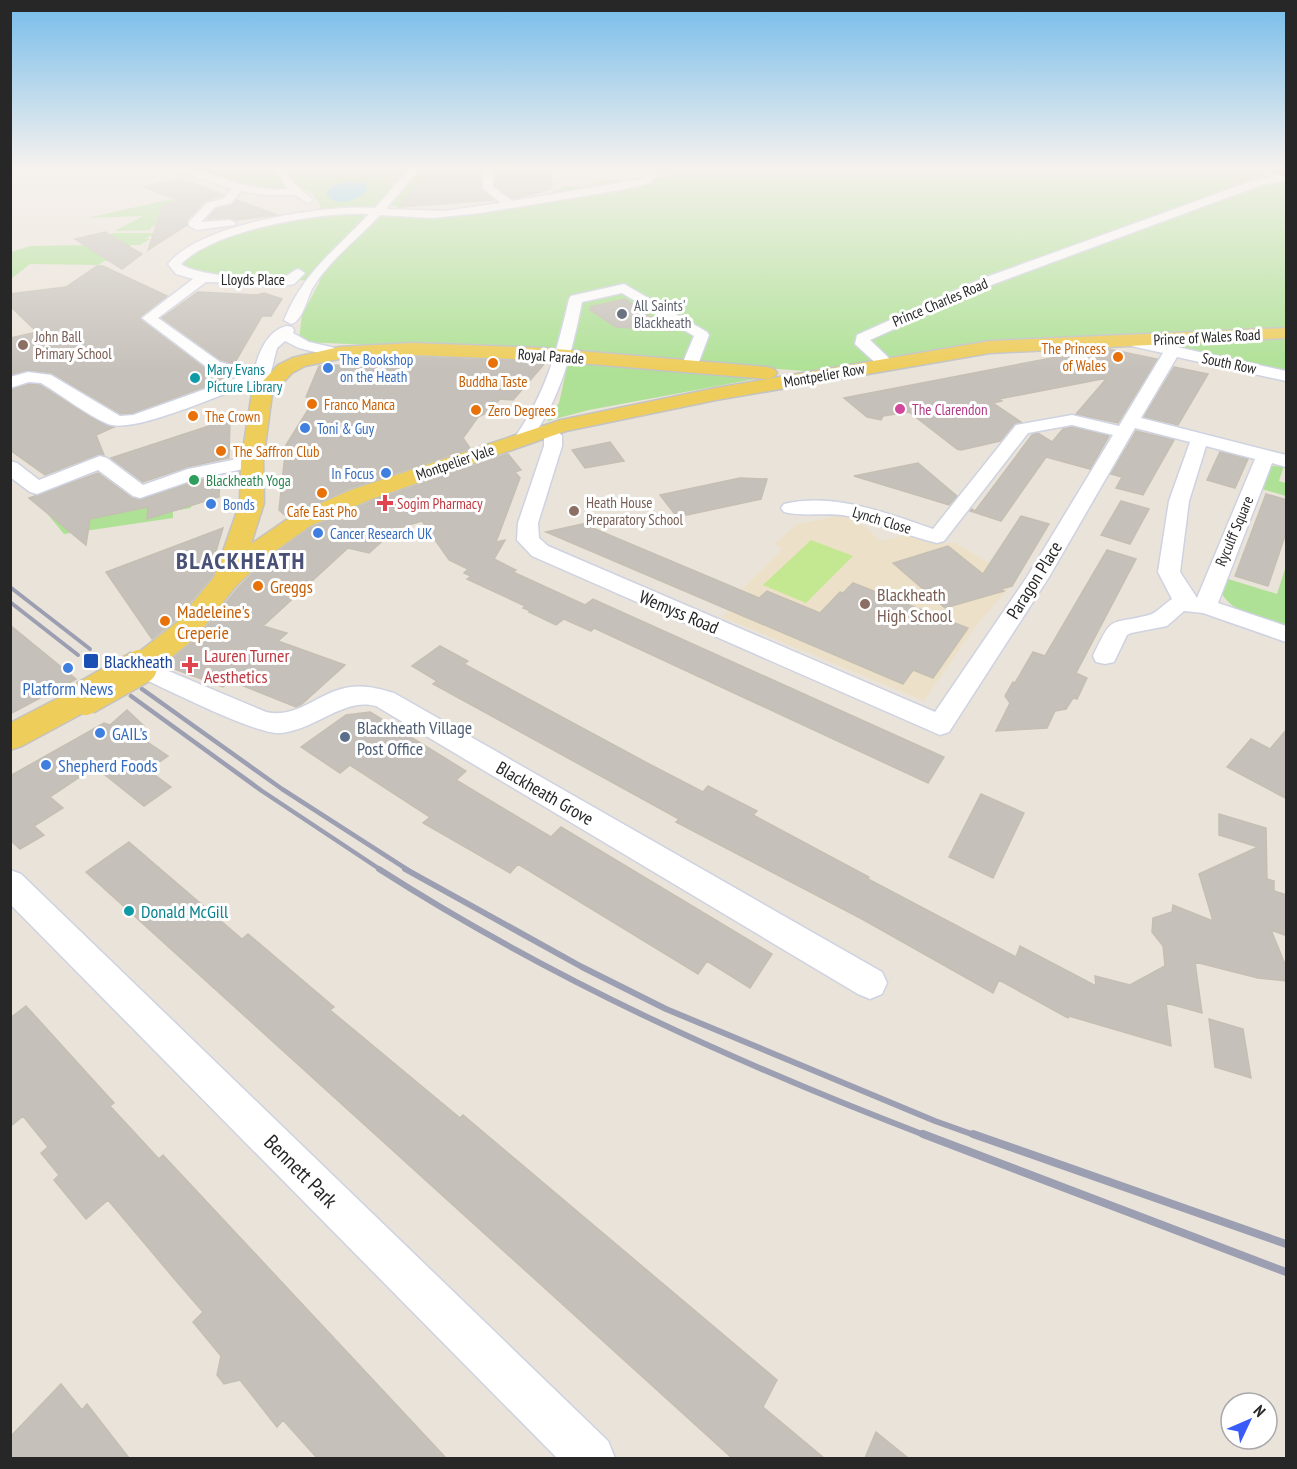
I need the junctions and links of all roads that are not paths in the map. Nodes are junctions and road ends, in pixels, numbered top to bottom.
1 (230, 235) edge
2 (354, 235) edge
3 (1116, 235) edge
4 (298, 273) dead end
5 (203, 278) junction
6 (288, 328) junction
7 (1287, 333) edge
8 (1127, 340) joint
9 (1167, 345) junction
10 (339, 353) junction
11 (562, 356) junction
12 (886, 364) junction
13 (689, 367) junction
14 (228, 369) dead end
15 (820, 375) junction
16 (1287, 376) edge
17 (267, 382) junction
18 (10, 383) edge
19 (1127, 426) junction
20 (548, 430) junction
21 (524, 437) junction
22 (1200, 438) junction
23 (1276, 458) edge
24 (252, 462) junction
25 (10, 467) edge
26 (252, 502) junction
27 (791, 508) dead end
28 (301, 521) junction
29 (225, 581) junction
30 (1196, 606) junction
31 (1287, 633) edge
32 (1105, 656) dead end
33 (140, 667) junction
34 (940, 725) joint
35 (10, 738) edge
36 (10, 883) edge
37 (870, 983) dead end
38 (591, 1458) edge

1 - 5 street, Lloyds Place
2 - 6 street
3 - 12 street, Prince Charles Road
4 - 5 street, Lloyds Place
5 - 14 street
6 - 10 street, Royal Parade
6 - 17 street
7 - 9 main road, Prince of Wales Road
8 - 9 main road, Prince of Wales Road
8 - 12 main road, Montpelier Row
9 - 16 street, South Row
9 - 19 street, Paragon Place
10 - 11 main road, Royal Parade
10 - 17 main road
11 - 13 main road, Royal Parade
11 - 13 street
11 - 21 street
12 - 15 main road, Montpelier Row
13 - 15 main road, Royal Parade
15 - 20 main road, Montpelier Row
17 - 18 street
17 - 24 main road
19 - 22 street, Ryculff Square
19 - 27 street, Lynch Close
19 - 34 street, Paragon Place
20 - 21 main road, Montpelier Row
20 - 34 street, Wemyss Road
21 - 28 main road, Montpelier Vale
22 - 23 street, Ryculff Square
22 - 30 street
23 - 30 street, Ryculff Square
24 - 25 street
24 - 26 main road
26 - 28 main road, Montpelier Vale
26 - 29 main road
28 - 29 main road, Montpelier Vale
29 - 33 main road
30 - 31 street
30 - 32 street
33 - 35 main road, bridge
33 - 37 street, Blackheath Grove
36 - 38 street, Bennett Park

